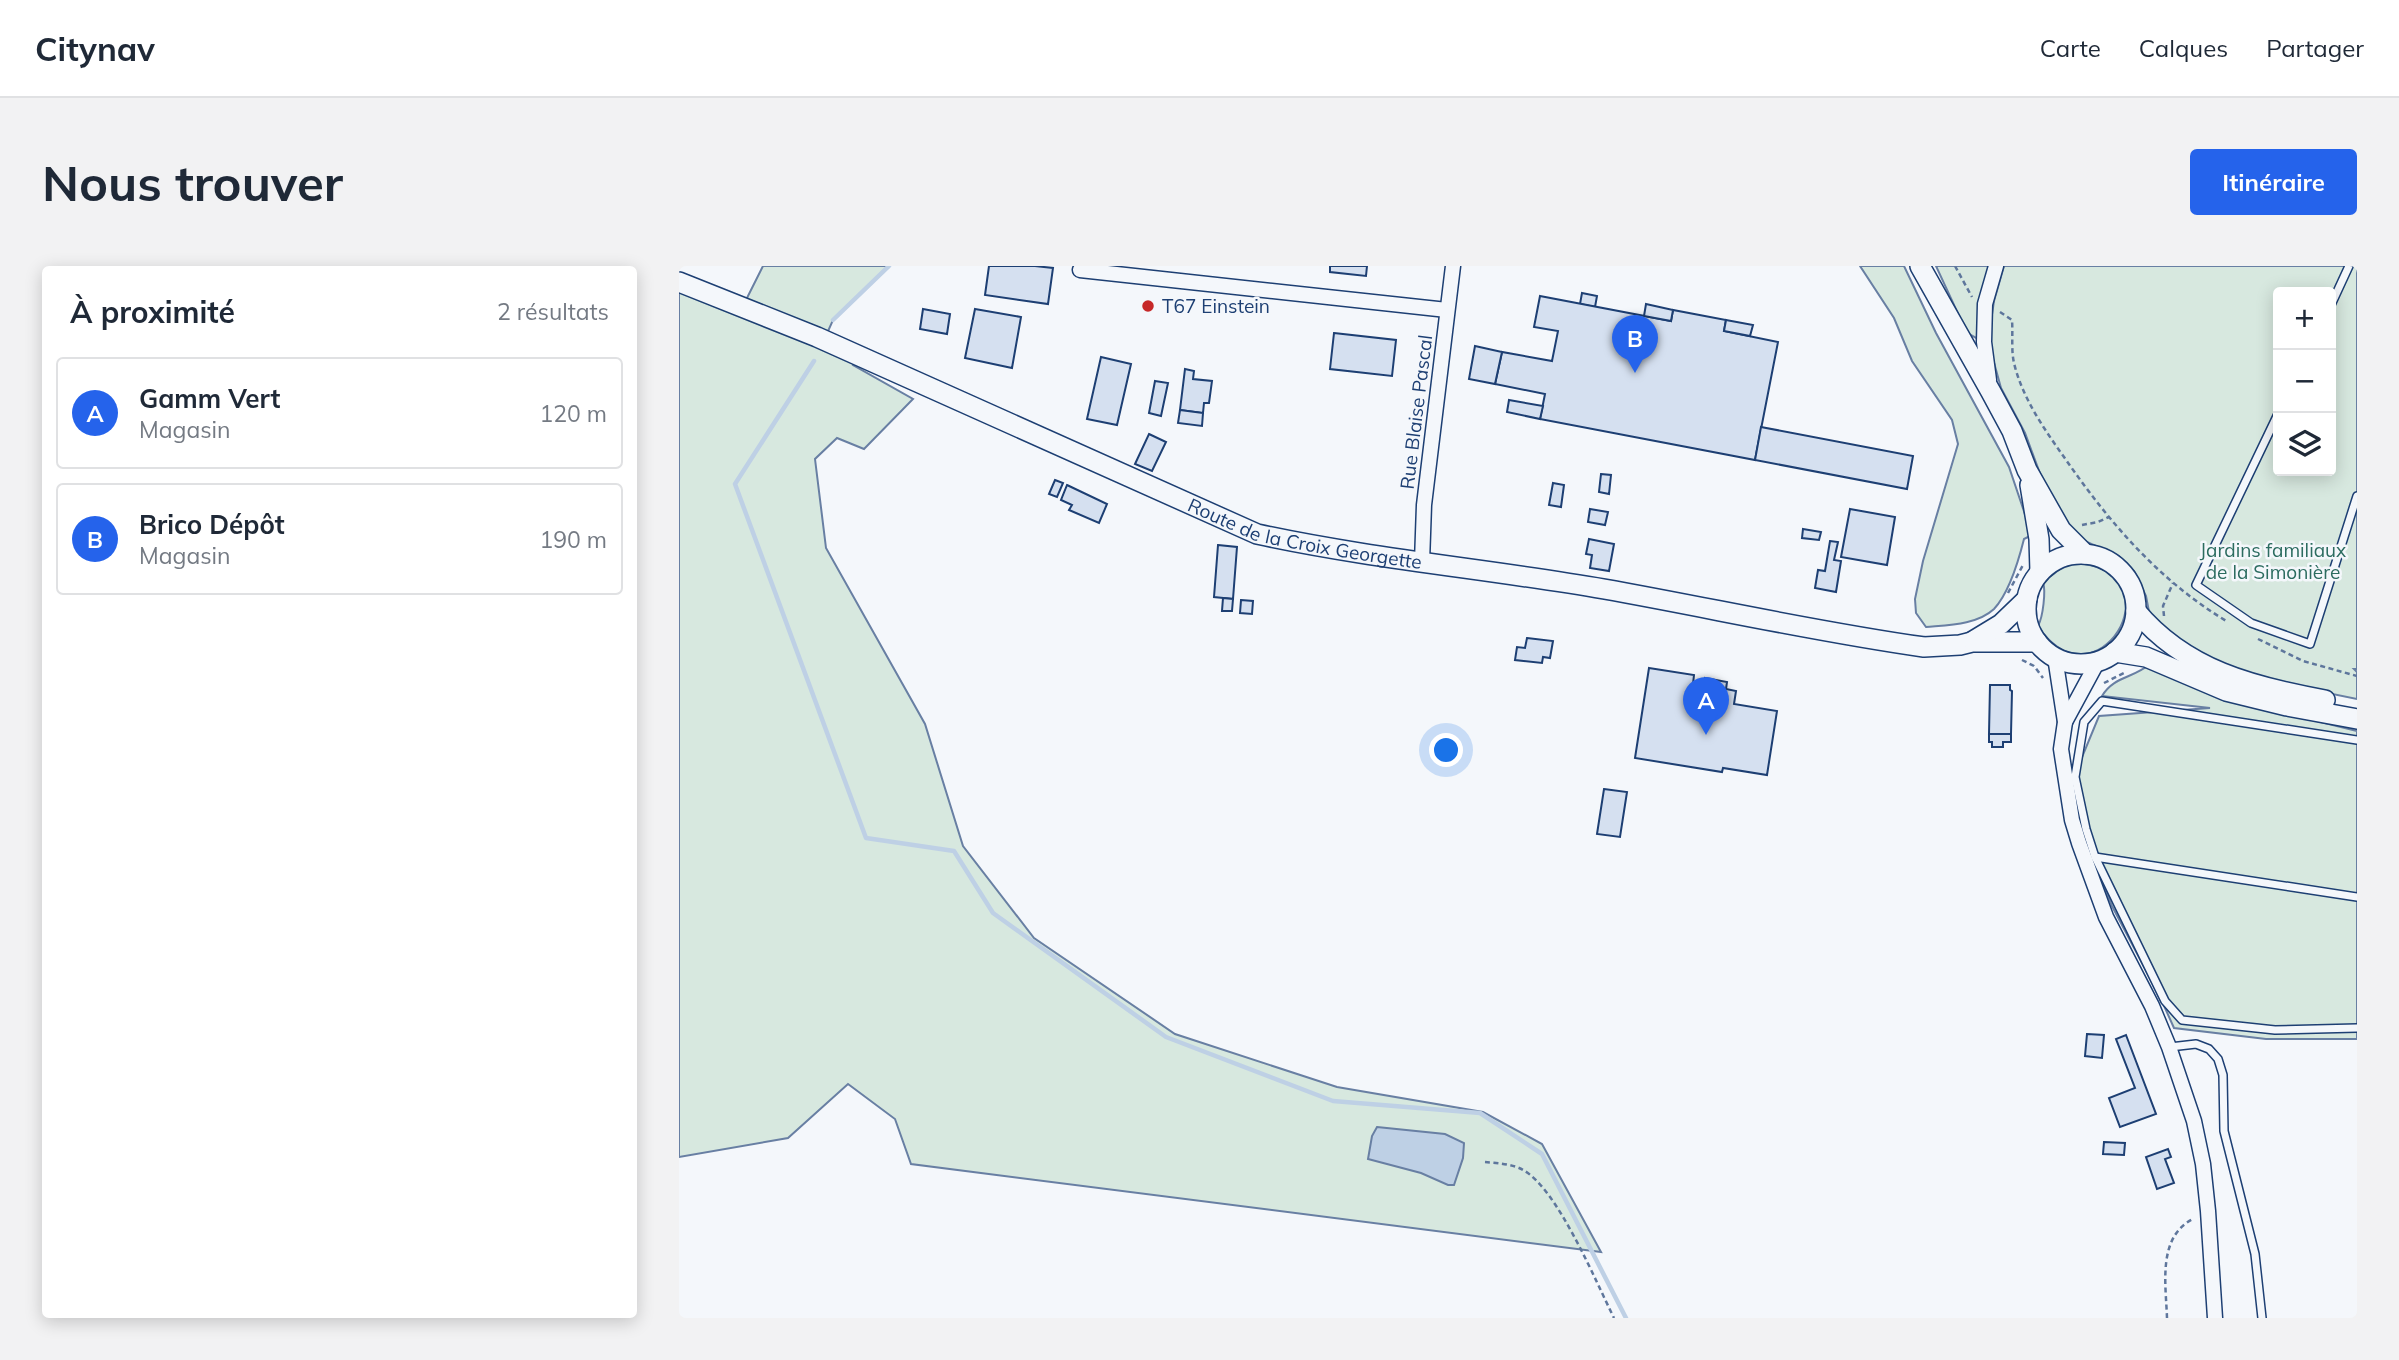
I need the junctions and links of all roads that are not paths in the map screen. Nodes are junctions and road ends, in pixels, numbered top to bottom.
1 (1453, 266) edge
2 (1920, 266) edge
3 (1996, 266) edge
4 (2349, 266) edge
5 (1080, 270) dead end
6 (679, 282) edge
7 (2336, 294) edge
8 (1447, 310) junction
9 (1991, 392) junction
10 (2273, 424) edge
11 (2027, 470) junction
12 (2357, 496) edge
13 (2085, 554) junction
14 (1422, 562) junction
15 (2033, 566) junction
16 (2027, 599) junction
17 (2136, 611) junction
18 (1972, 642) junction
19 (2037, 642) junction
20 (2107, 656) junction
21 (2056, 657) junction
22 (2357, 705) edge
23 (2357, 719) edge
24 (2066, 722) junction
25 (2357, 740) edge
26 (2095, 857) junction
27 (2357, 897) edge
28 (2357, 1028) edge
29 (2169, 1047) junction
30 (2215, 1318) edge
31 (2262, 1318) edge

1 - 8 street, Rue Blaise Pascal
2 - 9 street
3 - 9 street
4 - 7 lane
5 - 8 street
6 - 14 street, Route de la Croix Georgette
8 - 14 street, Rue Blaise Pascal
9 - 11 street
10 - 12 lane
11 - 13 street
11 - 15 street
13 - 15 street
13 - 17 street
14 - 18 street, Route de la Croix Georgette
15 - 16 street
16 - 18 street, Route de la Croix Georgette
16 - 19 street
17 - 20 street
17 - 22 street
18 - 19 street, Route de la Croix Georgette
19 - 21 street
20 - 21 street
20 - 23 street
20 - 24 street
21 - 24 street
24 - 29 street
25 - 26 lane
26 - 27 lane
26 - 28 lane
29 - 30 street
29 - 31 lane

